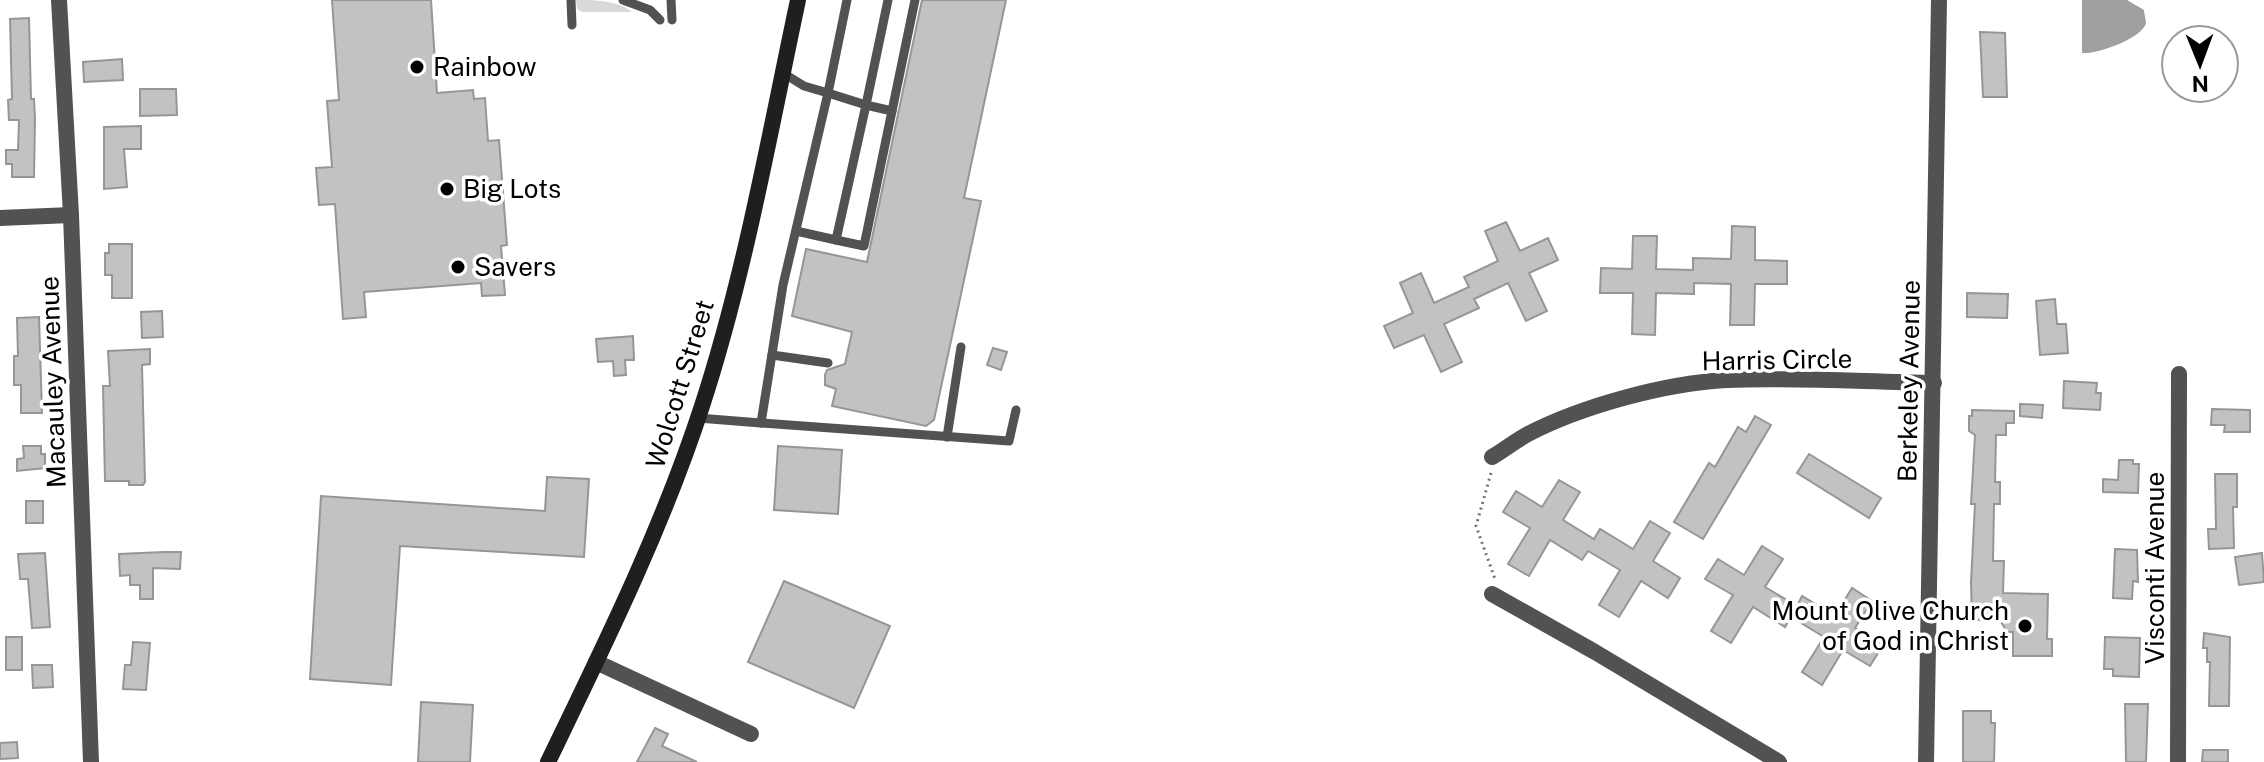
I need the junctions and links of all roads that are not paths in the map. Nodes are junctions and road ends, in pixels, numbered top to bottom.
1 (59, 0) edge
2 (571, 0) edge
3 (623, 0) edge
4 (671, 0) edge
5 (798, 0) edge
6 (847, 0) edge
7 (888, 0) edge
8 (915, 0) edge
9 (1939, 0) edge
10 (660, 20) dead end
11 (672, 20) dead end
12 (572, 25) dead end
13 (783, 73) junction
14 (828, 93) junction
15 (866, 105) junction
16 (892, 111) junction
17 (71, 215) junction
18 (0, 218) edge
19 (796, 231) junction
20 (836, 240) junction
21 (961, 347) dead end
22 (772, 355) junction
23 (828, 363) dead end
24 (2179, 374) dead end
25 (1934, 383) junction
26 (1016, 410) dead end
27 (698, 418) junction
28 (761, 423) junction
29 (947, 437) junction
30 (1492, 457) road end
31 (1492, 594) road end
32 (596, 662) junction
33 (751, 734) dead end
34 (91, 762) edge
35 (548, 762) edge
36 (1779, 762) edge
37 (1926, 762) edge
38 (2178, 762) edge

1 - 17 street, Macauley Avenue
2 - 12 lane
3 - 10 lane
4 - 11 lane
5 - 13 main road, Wolcott Street
6 - 14 lane
7 - 15 lane
8 - 16 lane
9 - 25 street, Berkeley Avenue
13 - 14 lane
13 - 27 main road, Wolcott Street
14 - 15 lane
14 - 19 lane
15 - 16 lane
15 - 20 lane
16 - 20 lane
17 - 18 street
17 - 34 street, Macauley Avenue
19 - 20 lane
19 - 22 lane
21 - 29 lane
22 - 23 lane
22 - 28 lane
24 - 38 street, Visconti Avenue
25 - 30 street, Harris Circle
25 - 37 street, Berkeley Avenue
26 - 29 lane
27 - 28 lane
27 - 32 main road, Wolcott Street
28 - 29 lane
31 - 36 street
32 - 33 street
32 - 35 main road, Wolcott Street

